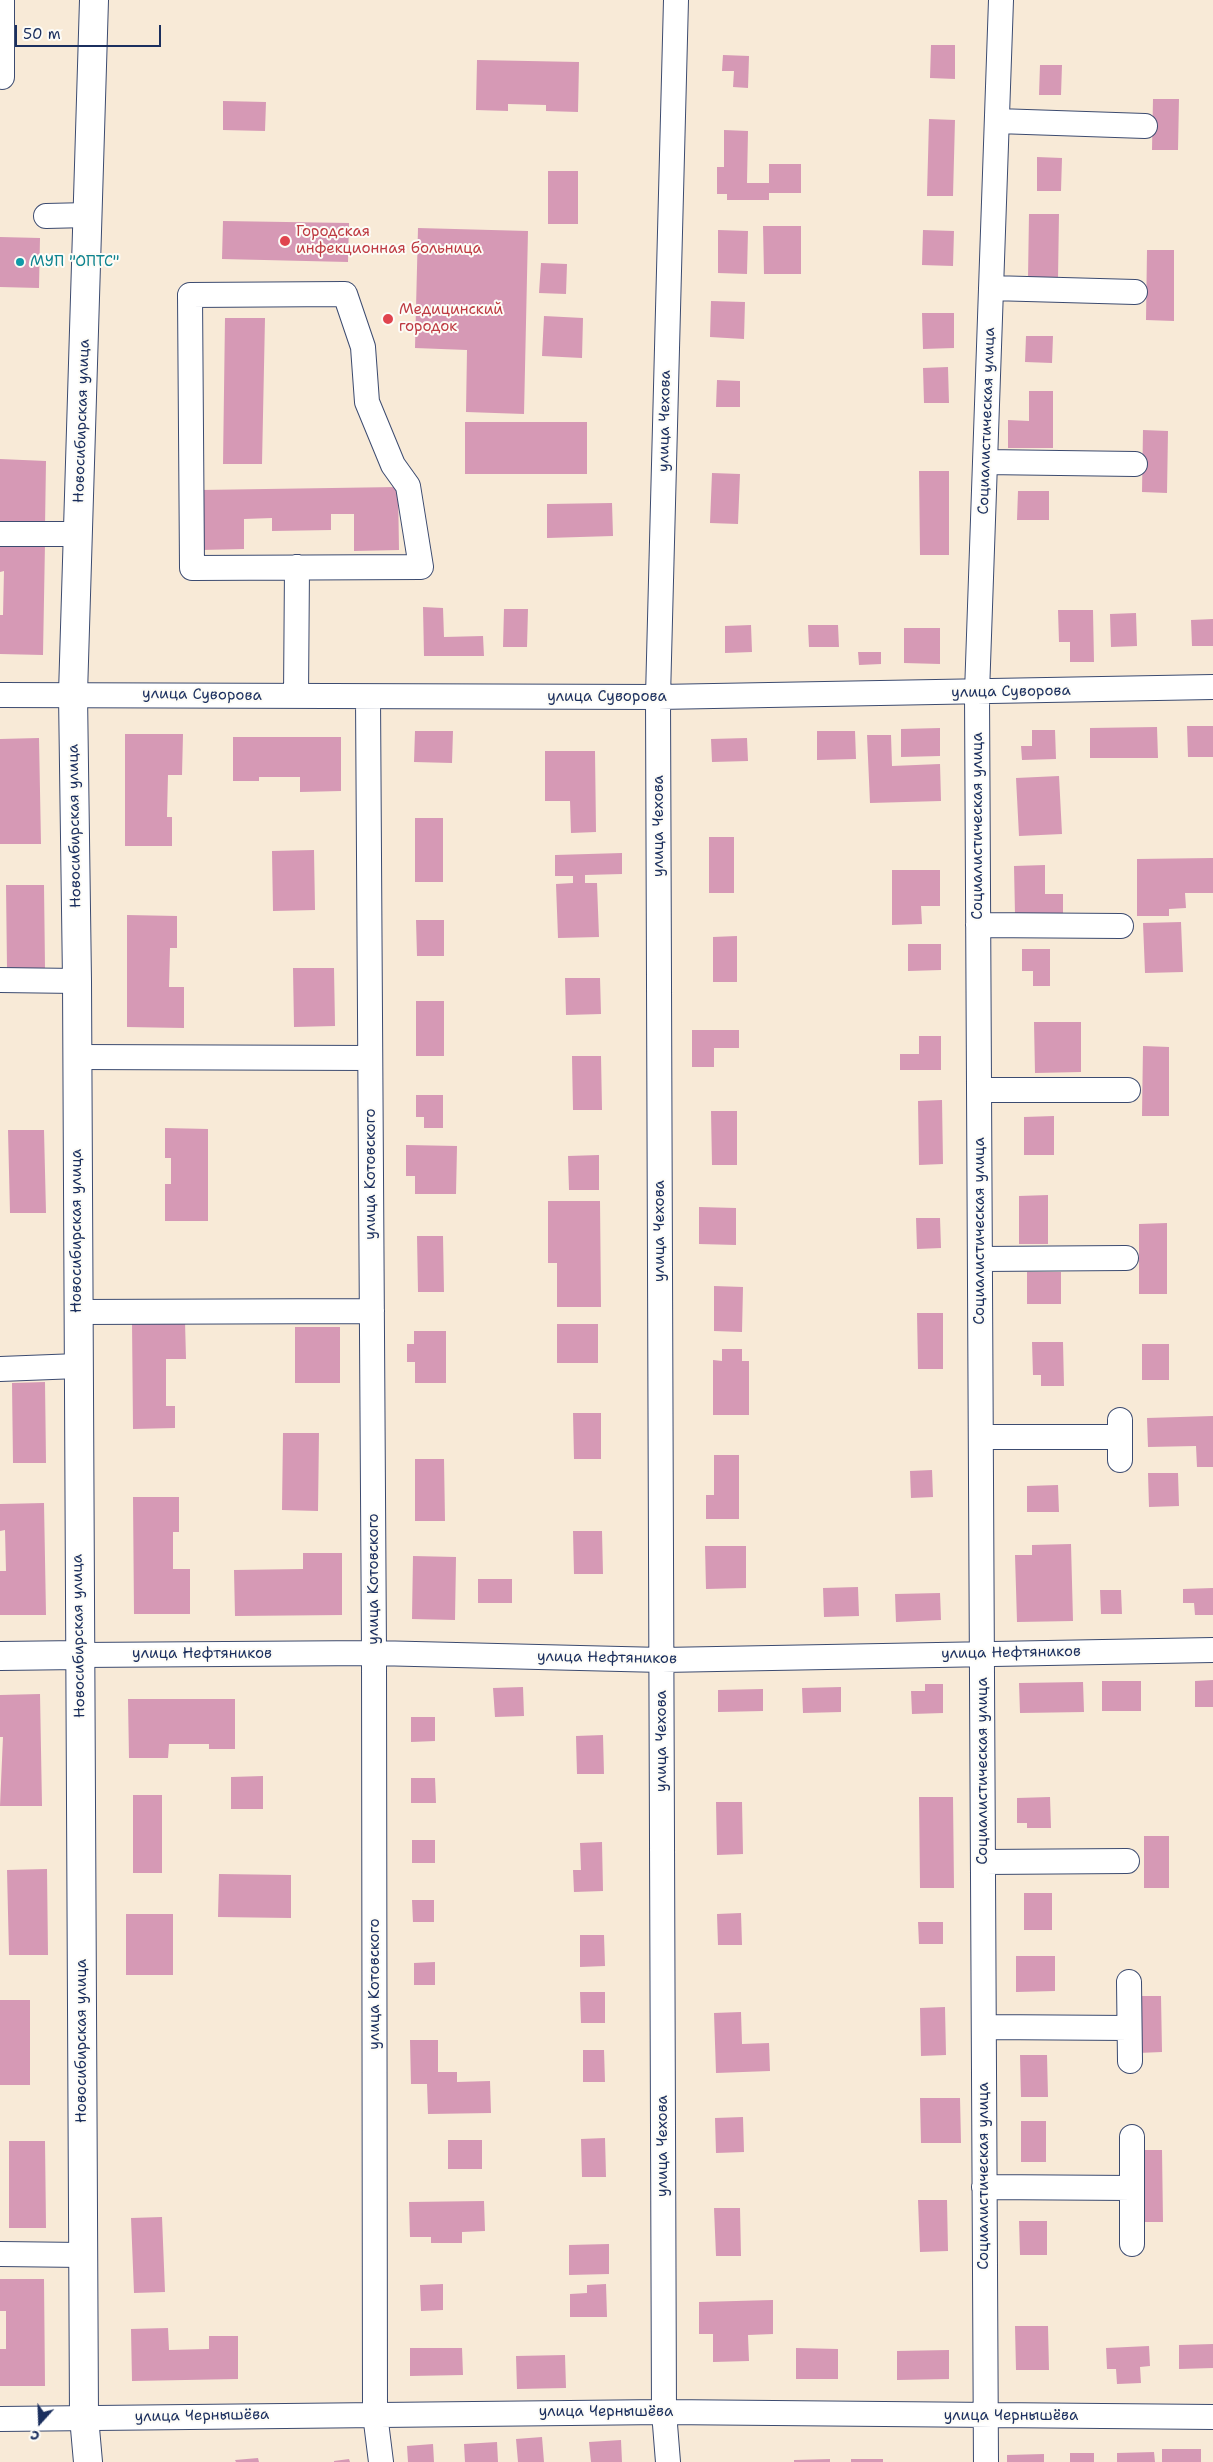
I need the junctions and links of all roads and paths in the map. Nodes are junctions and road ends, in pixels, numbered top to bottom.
1 (2, 0) edge
2 (94, 0) edge
3 (676, 0) edge
4 (1000, 0) edge
5 (2, 77) dead end
6 (997, 121) junction
7 (1145, 126) dead end
8 (46, 216) dead end
9 (88, 216) junction
10 (991, 288) junction
11 (1135, 292) dead end
12 (985, 462) junction
13 (1135, 464) dead end
14 (0, 534) edge
15 (78, 534) junction
16 (297, 567) junction
17 (1213, 687) edge
18 (977, 693) junction
19 (73, 694) junction
20 (0, 695) edge
21 (296, 696) junction
22 (368, 697) junction
23 (658, 697) junction
24 (978, 925) junction
25 (1121, 926) dead end
26 (0, 980) edge
27 (77, 981) junction
28 (77, 1057) junction
29 (370, 1058) junction
30 (979, 1090) junction
31 (1128, 1090) dead end
32 (980, 1258) junction
33 (1126, 1258) dead end
34 (78, 1312) junction
35 (372, 1312) junction
36 (78, 1366) junction
37 (0, 1369) edge
38 (981, 1436) junction
39 (1120, 1439) dead end
40 (1213, 1650) edge
41 (374, 1653) junction
42 (982, 1654) junction
43 (79, 1655) junction
44 (0, 1656) edge
45 (662, 1660) junction
46 (984, 1862) junction
47 (1127, 1862) dead end
48 (1129, 1982) dead end
49 (984, 2027) junction
50 (1130, 2028) junction
51 (1130, 2061) dead end
52 (1132, 2137) dead end
53 (984, 2187) junction
54 (1132, 2188) junction
55 (1132, 2244) dead end
56 (0, 2254) edge
57 (83, 2255) junction
58 (664, 2412) junction
59 (375, 2414) junction
60 (986, 2416) junction
61 (84, 2417) junction
62 (1213, 2417) edge
63 (0, 2419) edge
64 (88, 2462) edge
65 (381, 2462) edge
66 (668, 2462) edge
67 (986, 2462) edge

1 - 5 street
2 - 9 main road, Новосибирская улица
3 - 23 street, улица Чехова
4 - 6 street, Социалистическая улица
6 - 7 street
6 - 10 street, Социалистическая улица
8 - 9 street
9 - 15 main road, Новосибирская улица
10 - 11 street
10 - 12 street, Социалистическая улица
12 - 13 street
12 - 18 street, Социалистическая улица
14 - 15 street
15 - 19 main road, Новосибирская улица
16 - 16 street
16 - 21 street
17 - 18 street, улица Суворова
18 - 23 street, улица Суворова
18 - 24 street, Социалистическая улица
19 - 20 street, улица Суворова
19 - 21 street, улица Суворова
19 - 27 main road, Новосибирская улица
21 - 22 street, улица Суворова
22 - 23 street, улица Суворова
22 - 29 street, улица Котовского
23 - 45 street, улица Чехова
24 - 25 street
24 - 30 street, Социалистическая улица
26 - 27 street
27 - 28 main road, Новосибирская улица
28 - 29 street
28 - 34 main road, Новосибирская улица
29 - 35 street, улица Котовского
30 - 31 street
30 - 32 street, Социалистическая улица
32 - 33 street
32 - 38 street, Социалистическая улица
34 - 35 street
34 - 36 main road, Новосибирская улица
35 - 41 street, улица Котовского
36 - 37 street
36 - 43 main road, Новосибирская улица
38 - 39 street
38 - 42 street, Социалистическая улица
40 - 42 street, улица Нефтяников
41 - 43 street, улица Нефтяников
41 - 45 street, улица Нефтяников
41 - 59 street, улица Котовского
42 - 45 street, улица Нефтяников
42 - 46 street, Социалистическая улица
43 - 44 main road, улица Нефтяников
43 - 57 main road, Новосибирская улица
45 - 58 street, улица Чехова
46 - 47 street
46 - 49 street, Социалистическая улица
48 - 50 street
49 - 50 street
49 - 53 street, Социалистическая улица
50 - 51 street
52 - 54 street
53 - 54 street
53 - 60 street, Социалистическая улица
54 - 55 street
56 - 57 street
57 - 61 main road, Новосибирская улица
58 - 59 street, улица Чернышёва
58 - 60 street, улица Чернышёва
58 - 66 street, улица Чехова
59 - 61 street, улица Чернышёва
59 - 65 street, улица Котовского
60 - 62 street, улица Чернышёва
60 - 67 street, Социалистическая улица
61 - 63 street, улица Чернышёва
61 - 64 main road, Новосибирская улица

